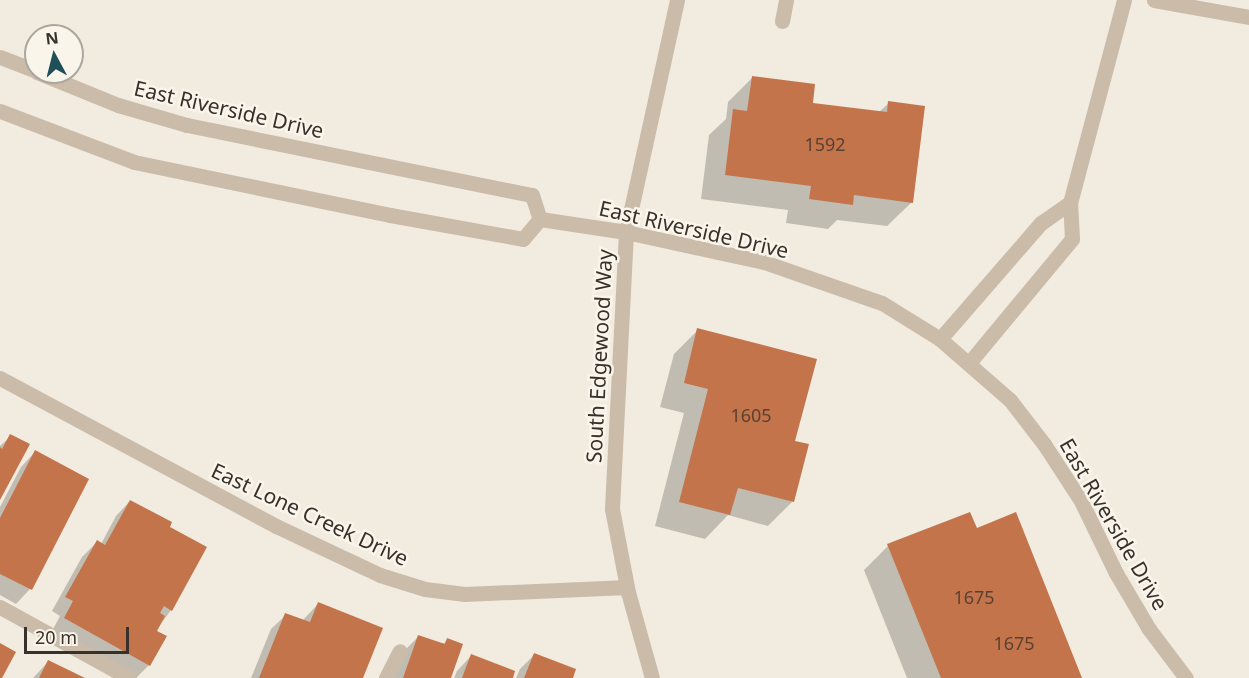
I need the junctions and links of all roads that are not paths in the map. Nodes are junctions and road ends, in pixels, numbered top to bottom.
1 (676, 0) edge
2 (786, 0) edge
3 (1124, 0) edge
4 (1154, 0) edge
5 (1249, 17) edge
6 (782, 21) dead end
7 (0, 57) edge
8 (24, 67) edge
9 (66, 84) edge
10 (0, 111) edge
11 (1070, 203) junction
12 (540, 219) junction
13 (626, 232) junction
14 (940, 339) junction
15 (969, 363) junction
16 (0, 378) edge
17 (627, 587) junction
18 (0, 607) edge
19 (400, 651) dead end
20 (129, 678) edge
21 (386, 678) edge
22 (652, 678) edge
23 (1186, 678) edge

1 - 13 street, South Edgewood Way
2 - 6 street
3 - 11 street
4 - 5 street
7 - 8 street, East Riverside Drive
9 - 12 street, East Riverside Drive
10 - 12 street
11 - 14 street
11 - 15 street
12 - 13 street, East Riverside Drive
13 - 14 street, East Riverside Drive
13 - 17 street, South Edgewood Way
14 - 15 street, East Riverside Drive
15 - 23 street, East Riverside Drive
16 - 17 street, East Lone Creek Drive
17 - 22 street, South Edgewood Way
18 - 20 street
19 - 21 street

